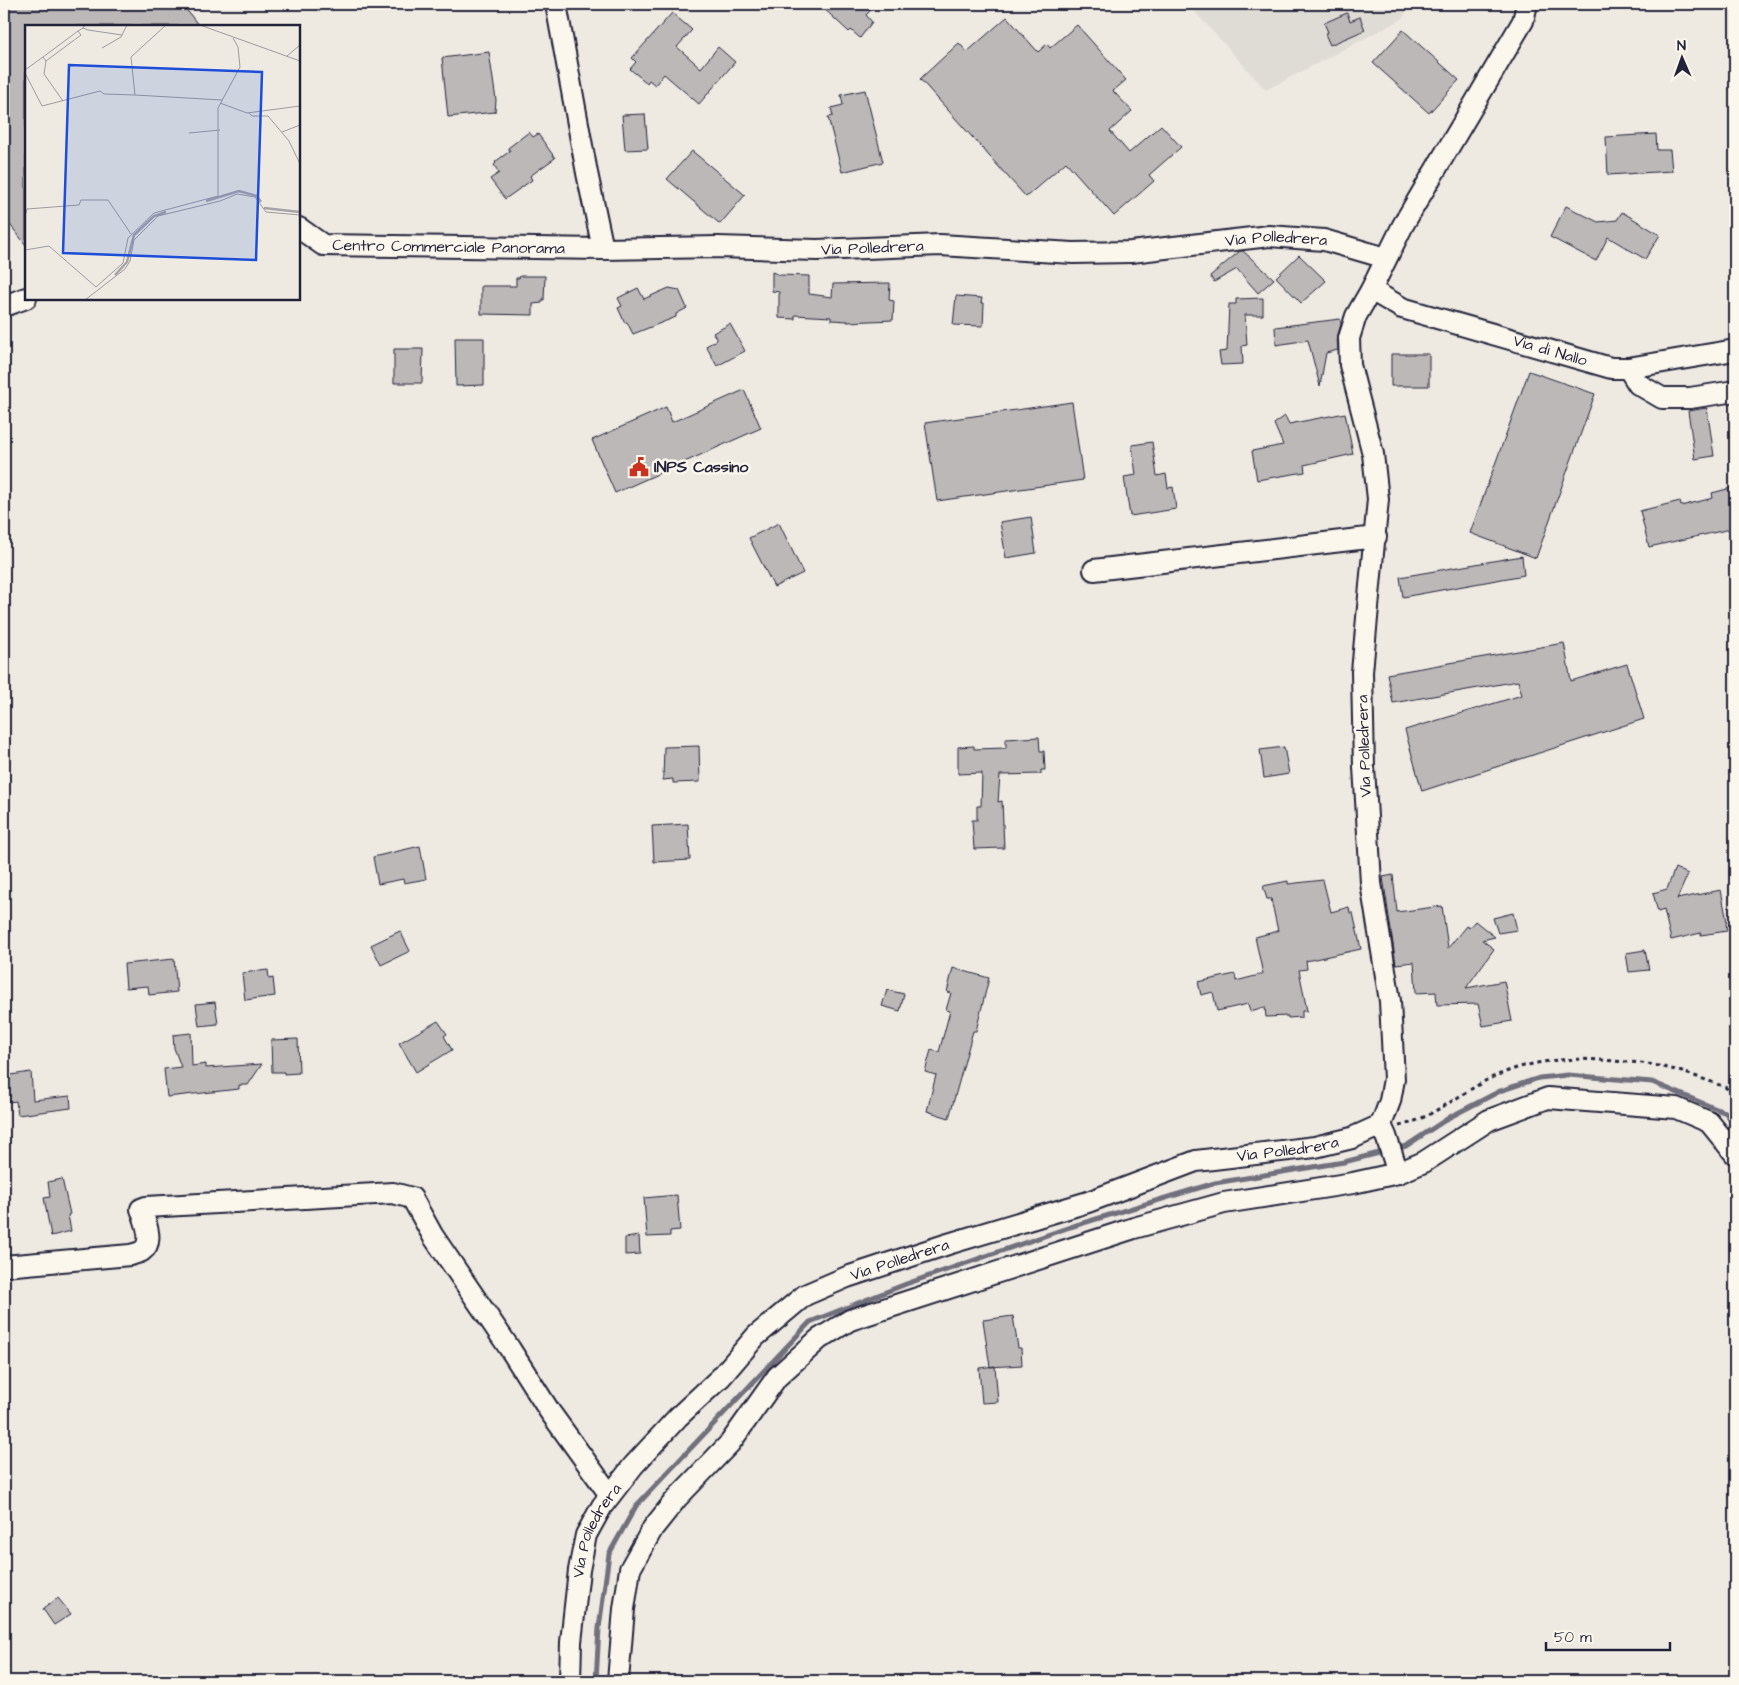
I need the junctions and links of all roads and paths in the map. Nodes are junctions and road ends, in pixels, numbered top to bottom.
1 (556, 4) edge
2 (1527, 4) edge
3 (300, 229) edge
4 (603, 249) junction
5 (1386, 258) junction
6 (1371, 290) junction
7 (25, 298) edge
8 (4, 306) edge
9 (1735, 350) edge
10 (1628, 368) junction
11 (1735, 392) edge
12 (1376, 537) junction
13 (1094, 570) dead end
14 (1384, 1131) junction
15 (1735, 1154) edge
16 (1397, 1170) junction
17 (4, 1266) edge
18 (610, 1495) junction
19 (570, 1681) edge
20 (618, 1681) edge

1 - 4 street
2 - 5 street, Via Polledrera
3 - 4 street, Centro Commerciale Panorama
4 - 5 street, Via Polledrera
5 - 6 street, Via Polledrera
6 - 10 street, Via di Nallo
6 - 12 street, Via Polledrera
7 - 8 street
9 - 10 street, Via di Nallo
10 - 11 street
12 - 13 street
12 - 14 street, Via Polledrera
14 - 16 street
14 - 18 street, Via Polledrera
15 - 16 street
16 - 20 street
17 - 18 street
18 - 19 street, Via Polledrera

